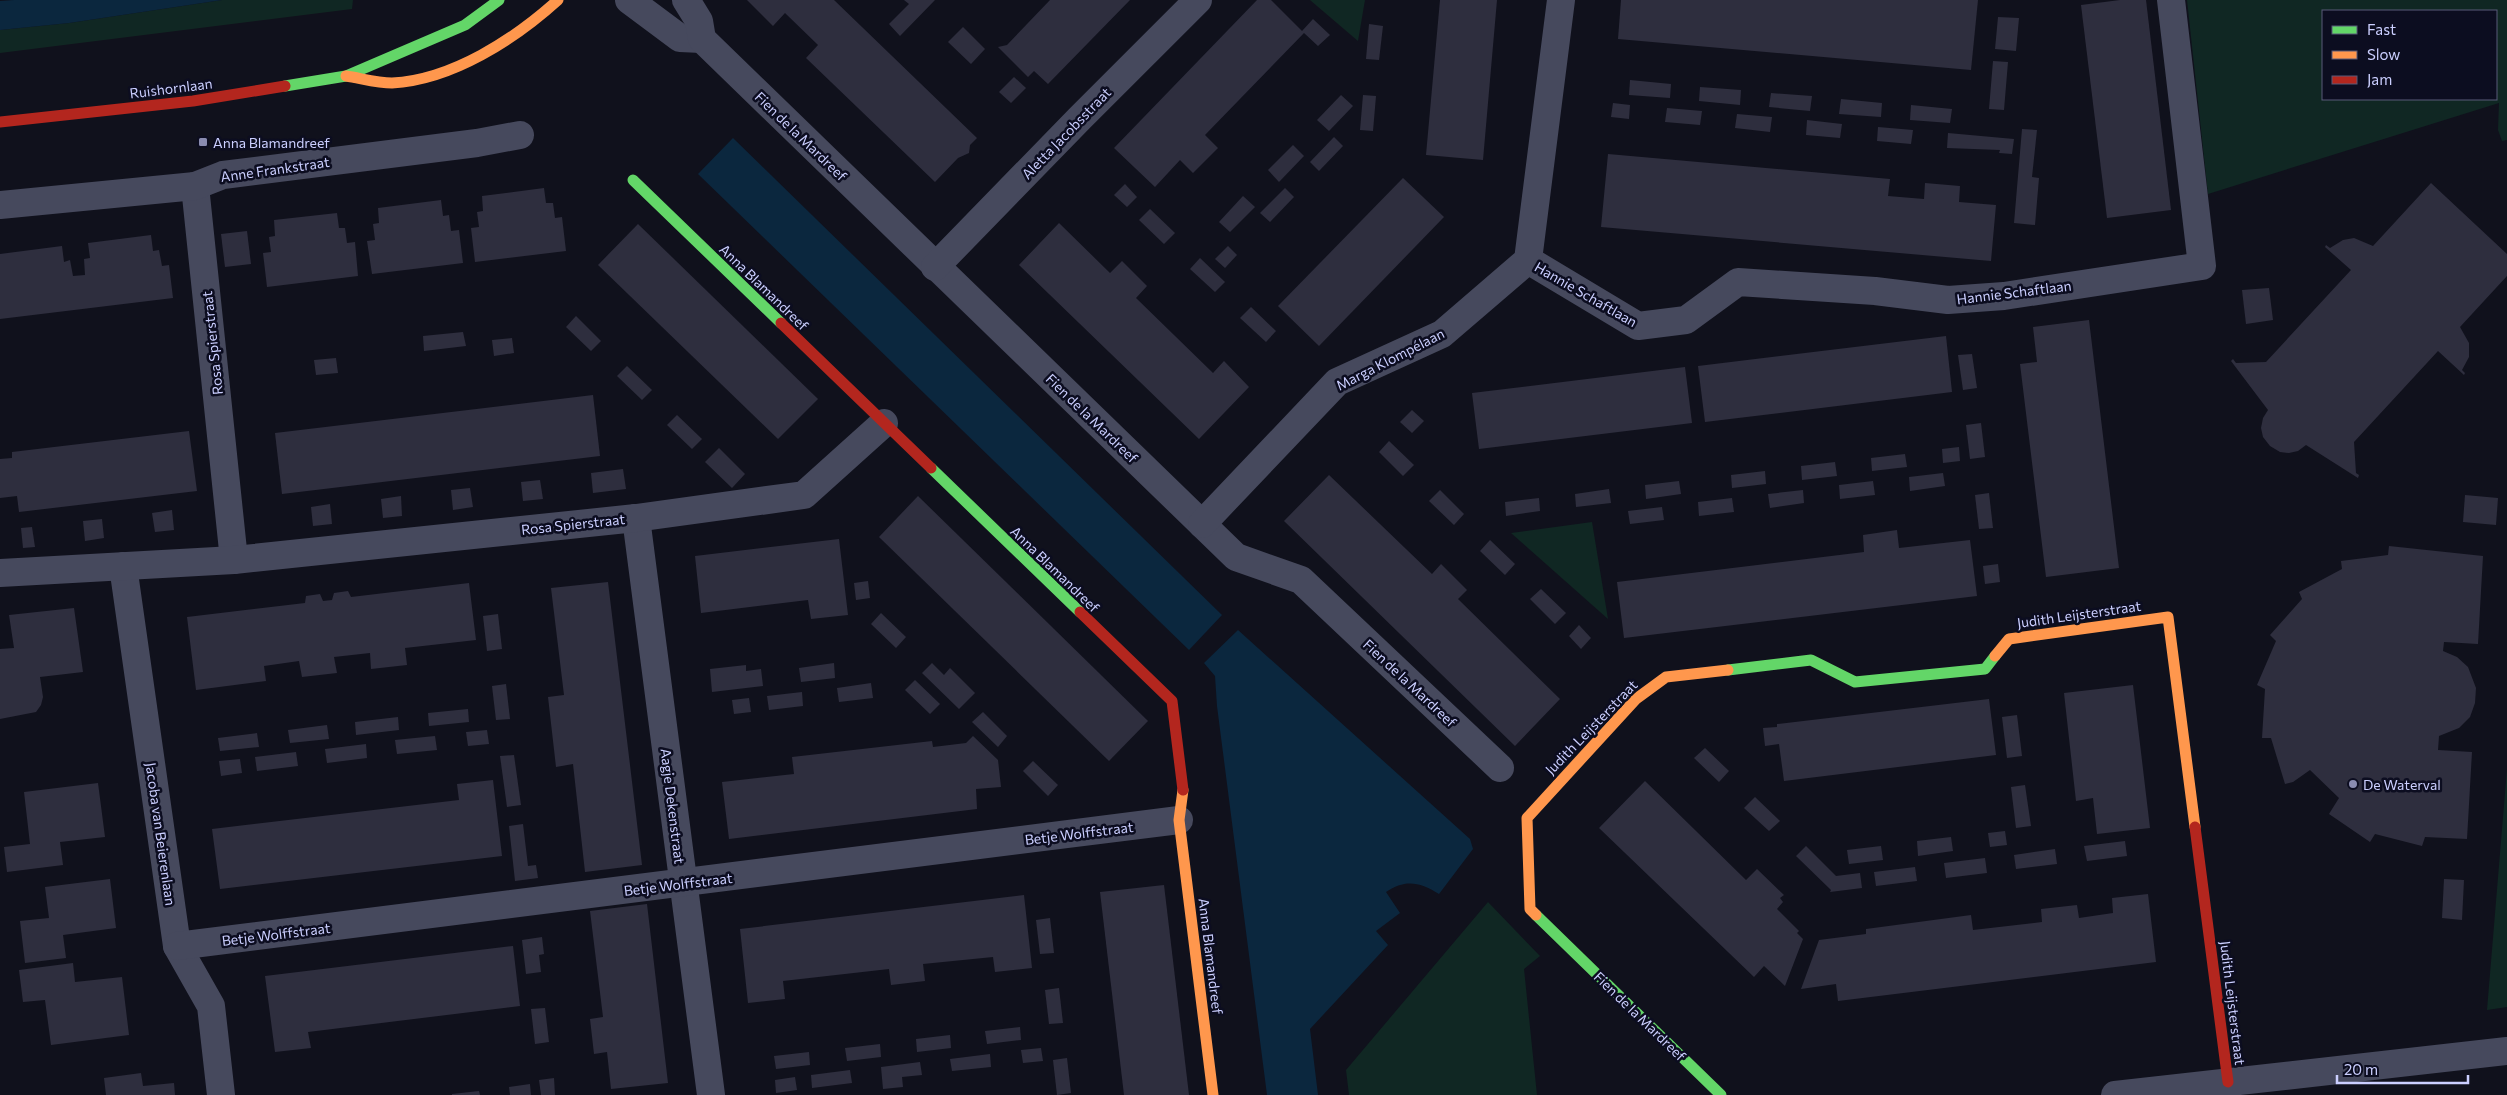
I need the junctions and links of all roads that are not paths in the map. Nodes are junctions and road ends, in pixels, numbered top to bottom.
1 (499, 0) edge
2 (558, 0) edge
3 (629, 0) edge
4 (686, 0) edge
5 (1198, 0) edge
6 (1561, 0) edge
7 (2171, 0) edge
8 (702, 39) junction
9 (346, 76) junction
10 (0, 122) edge
11 (520, 135) dead end
12 (633, 180) dead end
13 (195, 186) junction
14 (0, 204) edge
15 (1528, 260) junction
16 (935, 267) junction
17 (884, 423) junction
18 (636, 518) junction
19 (1202, 524) junction
20 (234, 560) junction
21 (122, 566) junction
22 (0, 574) edge
23 (1500, 768) dead end
24 (1538, 804) joint
25 (1179, 820) junction
26 (683, 883) junction
27 (176, 946) junction
28 (2507, 1051) edge
29 (2228, 1082) junction
30 (222, 1095) edge
31 (712, 1095) edge
32 (1213, 1095) edge
33 (1721, 1095) edge
34 (2115, 1095) edge

1 - 9 street, Ruishornlaan
2 - 9 street, Ruishornlaan
3 - 8 street
4 - 8 street
5 - 16 street, Aletta Jacobsstraat
6 - 15 street
7 - 15 street, Hannie Schaftlaan
8 - 16 street, Fien de la Mardreef
9 - 10 street, Ruishornlaan
11 - 13 street, Anne Frankstraat
12 - 17 street, Anna Blamandreef
13 - 14 street, Anne Frankstraat
13 - 20 street, Rosa Spierstraat
15 - 19 street, Marga Klompélaan
16 - 19 street, Fien de la Mardreef
17 - 18 street, Rosa Spierstraat
17 - 25 street, Anna Blamandreef
18 - 20 street, Rosa Spierstraat
18 - 26 street, Aagje Dekenstraat
19 - 23 street, Fien de la Mardreef
20 - 21 street, Rosa Spierstraat
21 - 22 street, Rosa Spierstraat
21 - 27 street, Jacoba van Beierenlaan
24 - 29 street, Judith Leijsterstraat
24 - 33 street, Fien de la Mardreef
25 - 26 street, Betje Wolffstraat
25 - 32 street, Anna Blamandreef
26 - 27 street, Betje Wolffstraat
26 - 31 street, Aagje Dekenstraat
27 - 30 street, Jacoba van Beierenlaan
28 - 29 street
29 - 34 street

